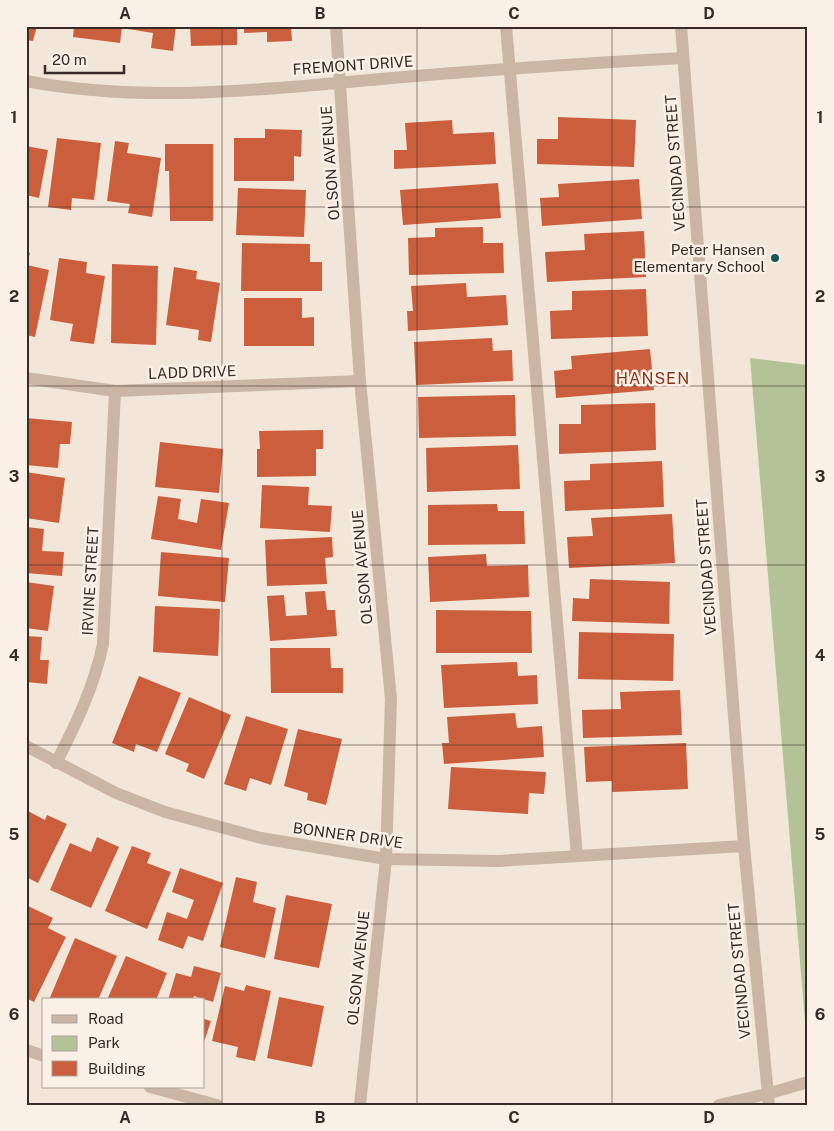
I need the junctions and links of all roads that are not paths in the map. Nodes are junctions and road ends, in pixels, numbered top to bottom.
1 (336, 26) edge
2 (506, 26) edge
3 (681, 26) edge
4 (683, 58) junction
5 (509, 68) junction
6 (26, 82) edge
7 (341, 83) junction
8 (26, 378) edge
9 (360, 381) junction
10 (116, 391) junction
11 (26, 746) edge
12 (56, 762) junction
13 (744, 846) junction
14 (577, 856) junction
15 (386, 859) junction
16 (26, 1050) edge
17 (42, 1055) edge
18 (808, 1082) edge
19 (154, 1088) edge
20 (768, 1100) edge
21 (217, 1105) edge
22 (360, 1105) edge
23 (719, 1105) edge

1 - 7 street, OLSON AVENUE
2 - 5 street
3 - 4 street, VECINDAD STREET
4 - 5 street, FREMONT DRIVE
4 - 13 street, VECINDAD STREET
5 - 7 street, FREMONT DRIVE
5 - 14 street
6 - 7 street, FREMONT DRIVE
7 - 9 street, OLSON AVENUE
8 - 10 street, LADD DRIVE
9 - 10 street, LADD DRIVE
9 - 15 street, OLSON AVENUE
10 - 12 street, IRVINE STREET
11 - 12 street, BONNER DRIVE
12 - 15 street, BONNER DRIVE
13 - 14 street, BONNER DRIVE
13 - 20 street, VECINDAD STREET
14 - 15 street, BONNER DRIVE
15 - 22 street, OLSON AVENUE
16 - 17 street
18 - 20 street
19 - 21 street
20 - 23 street

